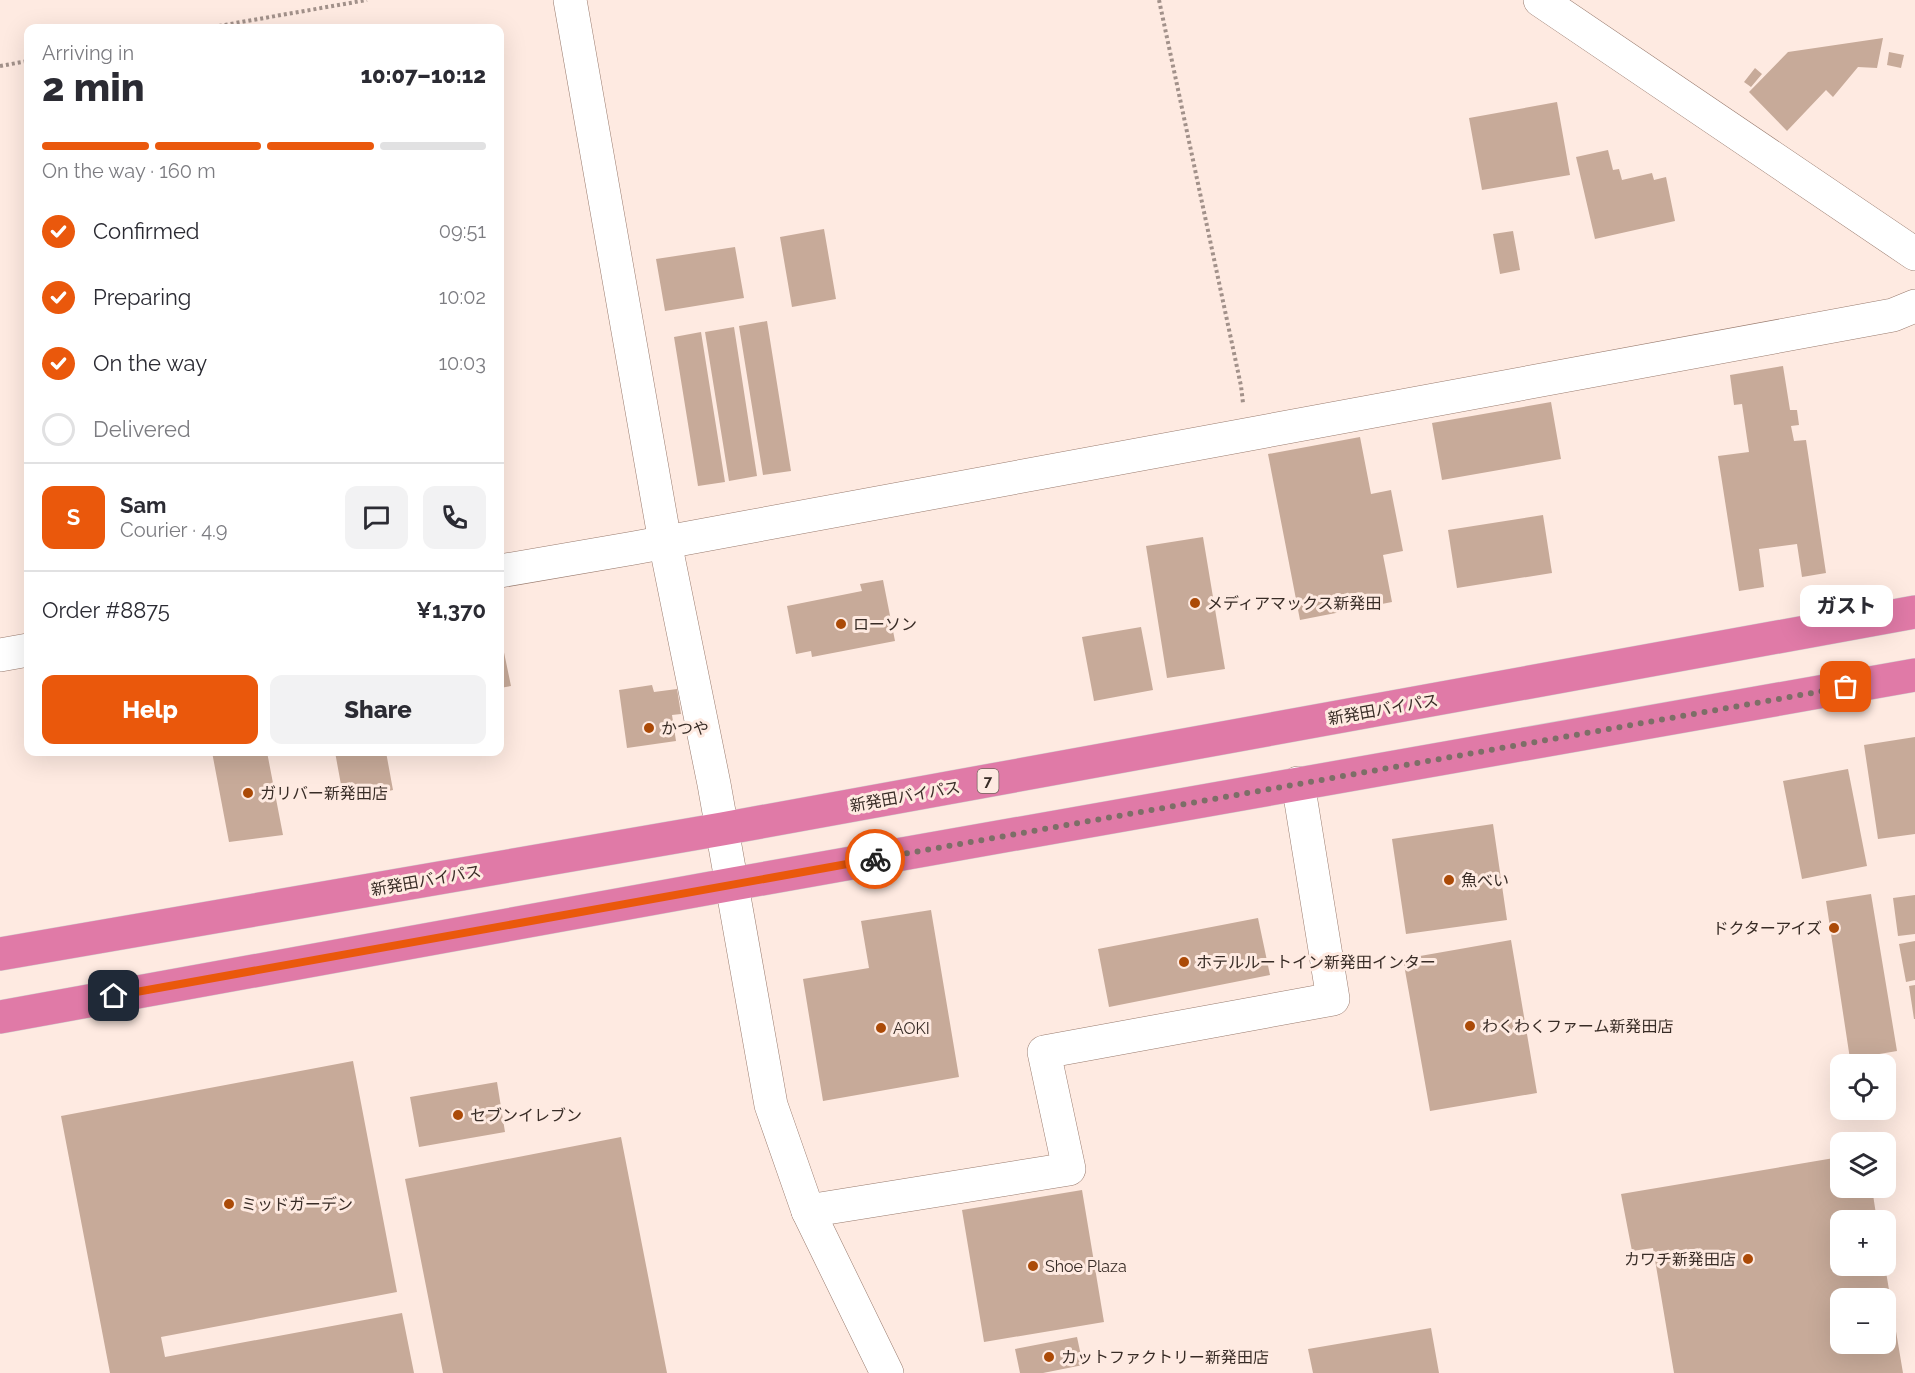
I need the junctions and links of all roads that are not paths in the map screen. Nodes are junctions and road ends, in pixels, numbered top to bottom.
1 (570, 0) edge
2 (1540, 0) edge
3 (1915, 254) edge
4 (1915, 306) edge
5 (665, 542) junction
6 (504, 570) edge
7 (1915, 612) edge
8 (24, 651) edge
9 (0, 655) edge
10 (1915, 675) edge
11 (1298, 783) junction
12 (722, 830) junction
13 (733, 884) junction
14 (59, 943) junction
15 (0, 948) edge
16 (0, 954) edge
17 (0, 1017) edge
18 (808, 1211) junction
19 (887, 1373) edge

1 - 5 street
2 - 3 street
4 - 5 street
5 - 6 street
5 - 12 street
7 - 12 highway, 新発田バイパス / 7
8 - 9 street
10 - 11 highway
11 - 13 highway
11 - 18 street
12 - 13 street
12 - 14 highway, 新発田バイパス / 7
13 - 17 highway
13 - 18 street
14 - 15 highway, 7
14 - 16 highway, 新発田バイパス / 7
18 - 19 street

